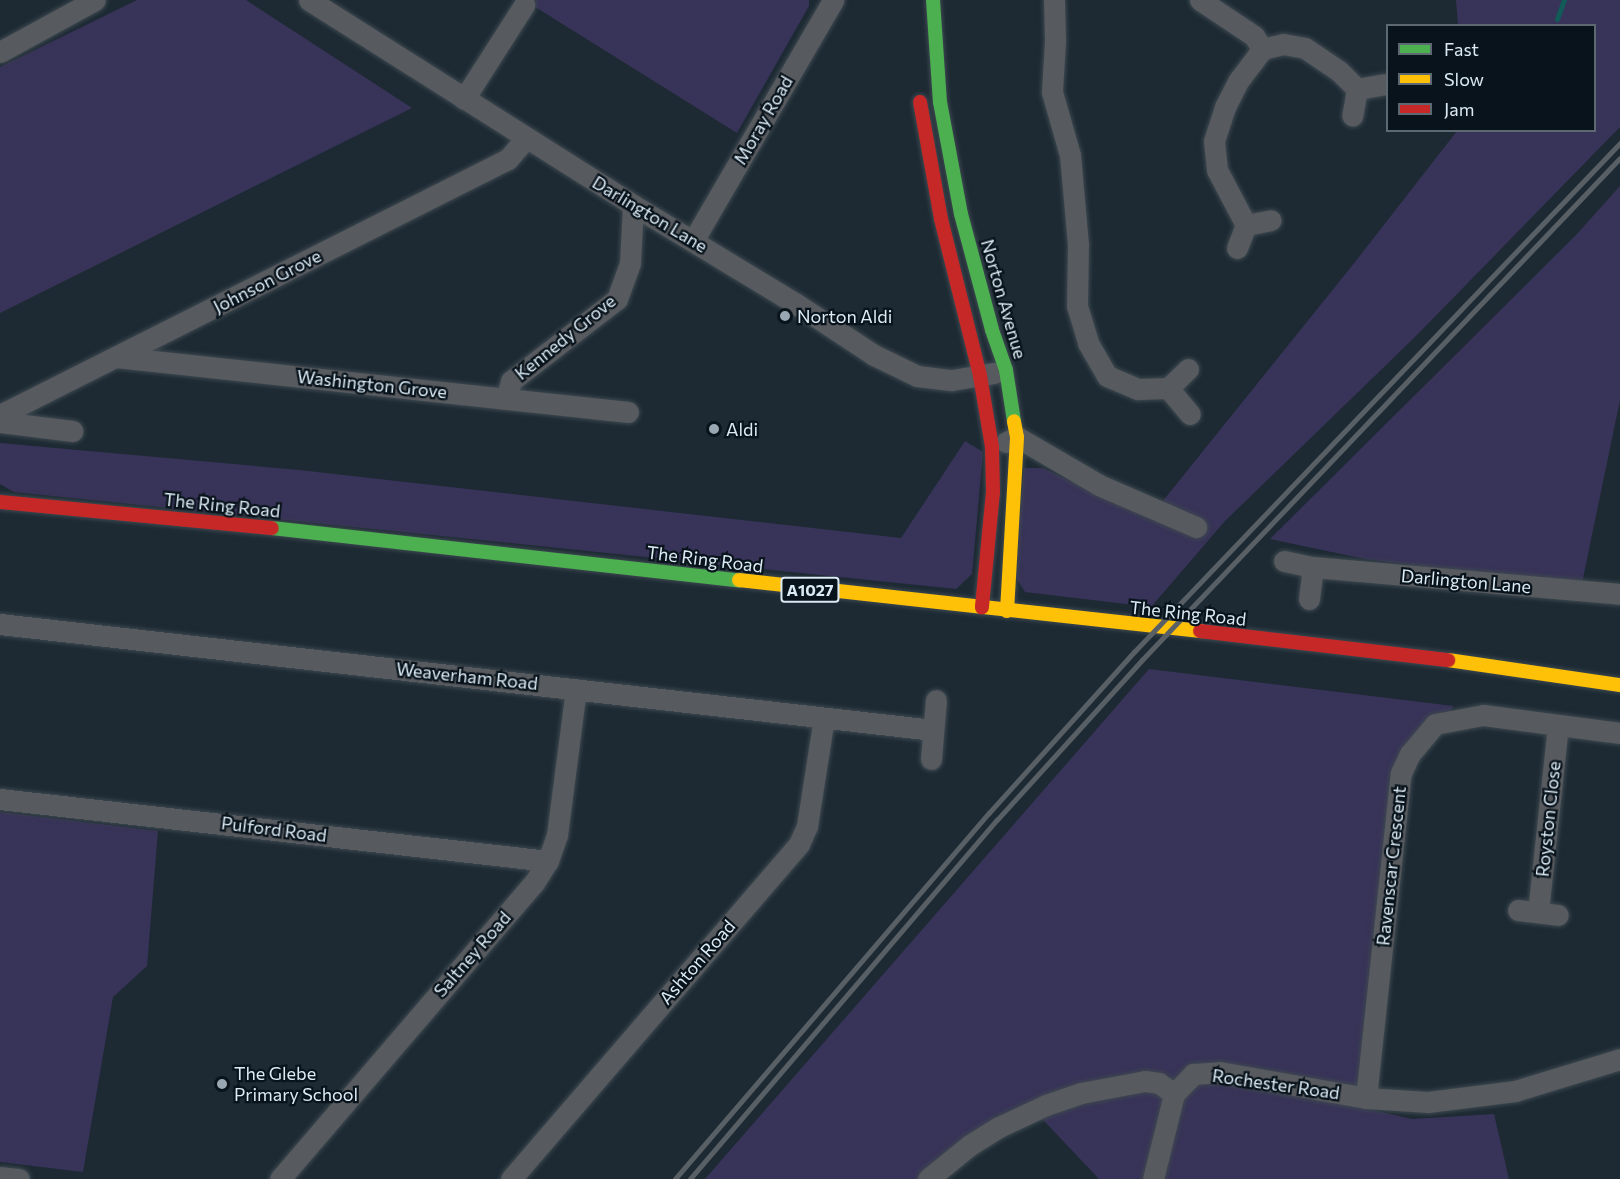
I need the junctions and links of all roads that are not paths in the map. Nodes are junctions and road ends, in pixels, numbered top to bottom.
1 (95, 0) edge
2 (309, 0) edge
3 (833, 0) edge
4 (933, 0) edge
5 (1054, 0) edge
6 (1200, 0) edge
7 (524, 6) dead end
8 (1262, 49) junction
9 (0, 52) edge
10 (920, 83) dead end
11 (1385, 84) dead end
12 (1357, 89) junction
13 (464, 99) junction
14 (1352, 116) dead end
15 (526, 138) junction
16 (633, 205) junction
17 (1271, 220) dead end
18 (1246, 225) junction
19 (693, 241) junction
20 (1237, 248) dead end
21 (116, 357) junction
22 (1188, 369) dead end
23 (1006, 370) junction
24 (980, 376) junction
25 (1168, 388) junction
26 (506, 399) junction
27 (628, 412) dead end
28 (1190, 414) dead end
29 (0, 415) edge
30 (0, 422) edge
31 (72, 431) dead end
32 (1017, 437) junction
33 (993, 447) junction
34 (0, 502) edge
35 (1196, 527) dead end
36 (1284, 561) dead end
37 (1313, 567) junction
38 (1620, 594) edge
39 (1308, 599) dead end
40 (982, 607) junction
41 (1007, 611) junction
42 (0, 624) edge
43 (1620, 685) edge
44 (576, 689) junction
45 (936, 700) dead end
46 (824, 718) junction
47 (1558, 726) junction
48 (933, 730) junction
49 (1620, 733) edge
50 (930, 759) dead end
51 (0, 799) edge
52 (548, 861) junction
53 (1538, 912) dead end
54 (1620, 1059) edge
55 (1174, 1094) junction
56 (1366, 1098) junction
57 (0, 1177) edge
58 (19, 1179) edge
59 (280, 1179) edge
60 (511, 1179) edge
61 (928, 1179) edge
62 (1154, 1179) edge

1 - 9 street
2 - 13 street, Darlington Lane
3 - 19 street, Moray Road
4 - 23 main road, Norton Avenue
5 - 25 street
6 - 8 street
7 - 13 street
8 - 12 street
8 - 18 street
10 - 24 main road
11 - 12 street
12 - 14 street
13 - 15 street, Darlington Lane
15 - 16 street, Darlington Lane
15 - 21 street, Johnson Grove
16 - 19 street, Darlington Lane
16 - 26 street, Kennedy Grove
17 - 18 street
18 - 20 street
19 - 24 street, Darlington Lane
21 - 26 street, Washington Grove
21 - 29 street, Johnson Grove
22 - 25 street
23 - 24 street, Darlington Lane
23 - 32 main road, Norton Avenue
24 - 33 main road
25 - 28 street
26 - 27 street, Washington Grove
30 - 31 street
32 - 33 street
32 - 35 street
32 - 41 main road, Norton Avenue
33 - 40 main road
34 - 40 main road, The Ring Road / A1027
36 - 37 street, Darlington Lane
37 - 38 street, Darlington Lane
37 - 39 street
40 - 41 main road, The Ring Road / A1027
41 - 43 main road, The Ring Road / A1027
42 - 44 street, Weaverham Road
44 - 46 street, Weaverham Road
44 - 52 street, Saltney Road
45 - 48 street
46 - 48 street, Weaverham Road
46 - 60 street, Ashton Road
47 - 49 street, Ravenscar Crescent
47 - 53 street, Royston Close
47 - 56 street, Ravenscar Crescent
48 - 50 street
51 - 52 street, Pulford Road
52 - 59 street, Saltney Road
54 - 56 street, Rochester Road
55 - 56 street, Rochester Road
55 - 61 street
55 - 62 street
57 - 58 street

